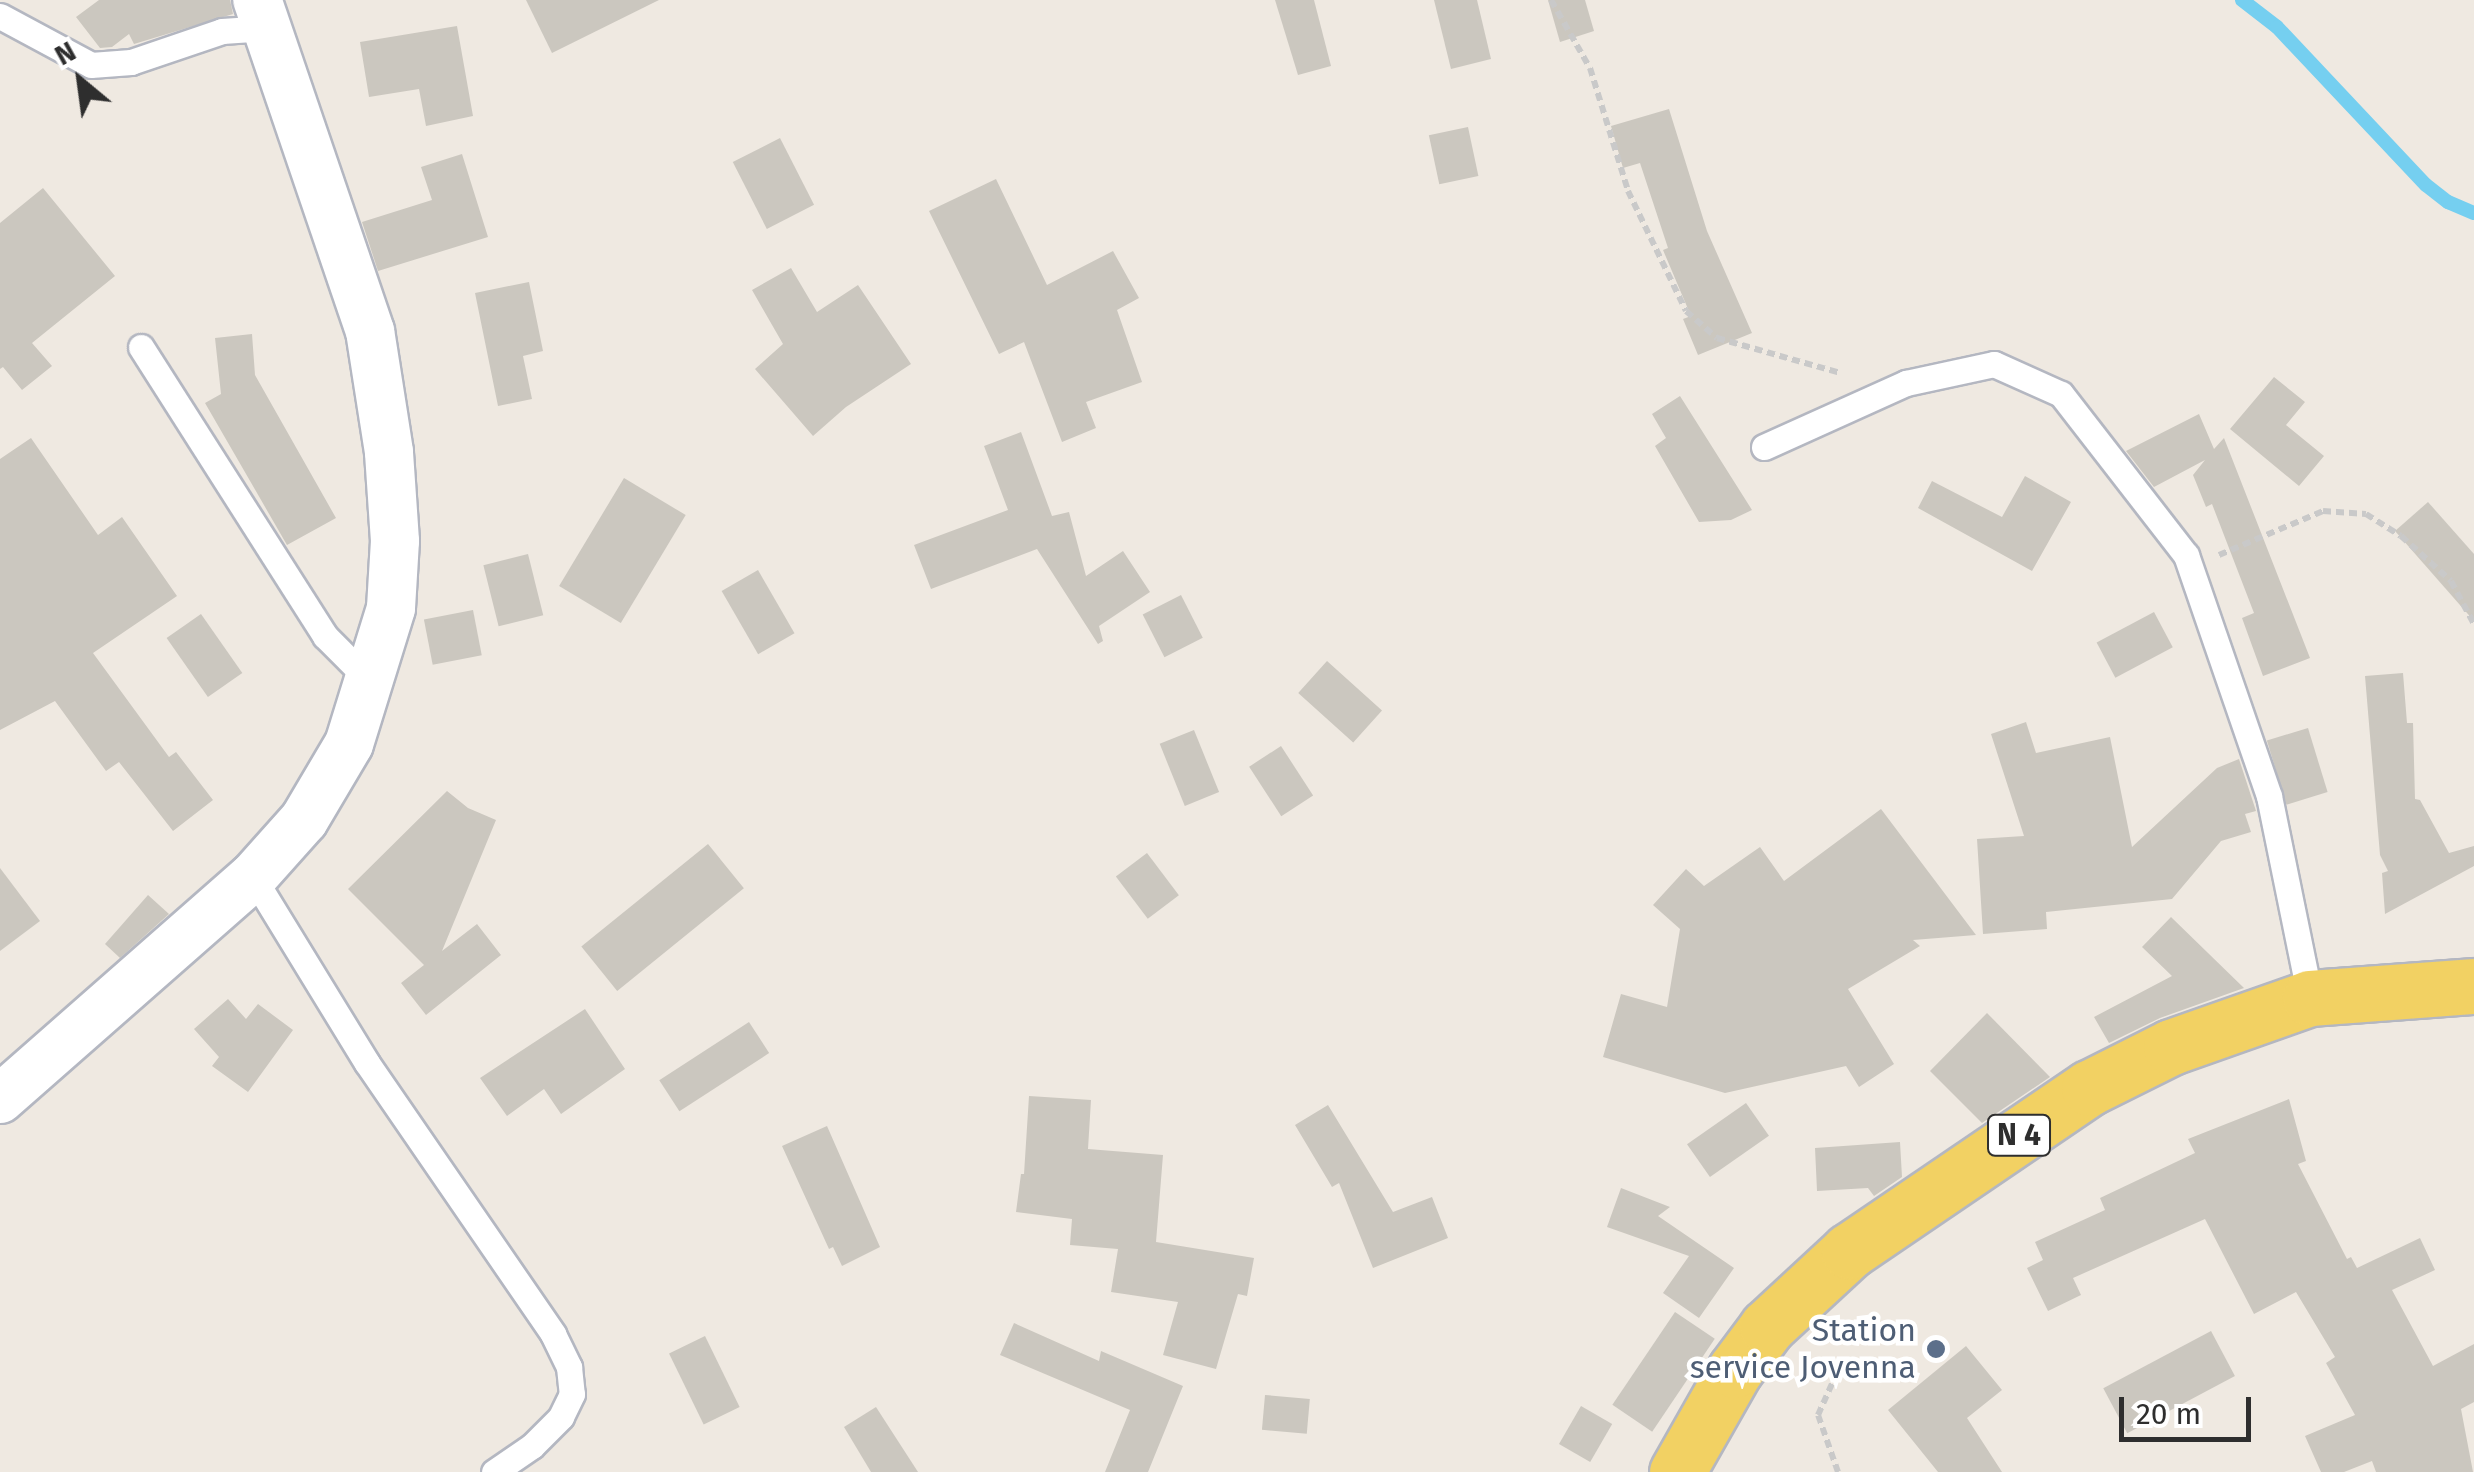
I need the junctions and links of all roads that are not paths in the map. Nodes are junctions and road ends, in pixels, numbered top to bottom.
1 (262, 14) edge
2 (0, 16) edge
3 (142, 347) dead end
4 (1764, 447) dead end
5 (370, 681) junction
6 (253, 877) junction
7 (2474, 986) edge
8 (2310, 998) junction
9 (0, 1099) edge
10 (494, 1472) edge
11 (1677, 1472) edge

1 - 2 lane
1 - 5 street
3 - 5 lane
4 - 8 lane
5 - 6 street
6 - 9 street
6 - 10 lane
7 - 8 main road, N 4
8 - 11 main road, N 4

